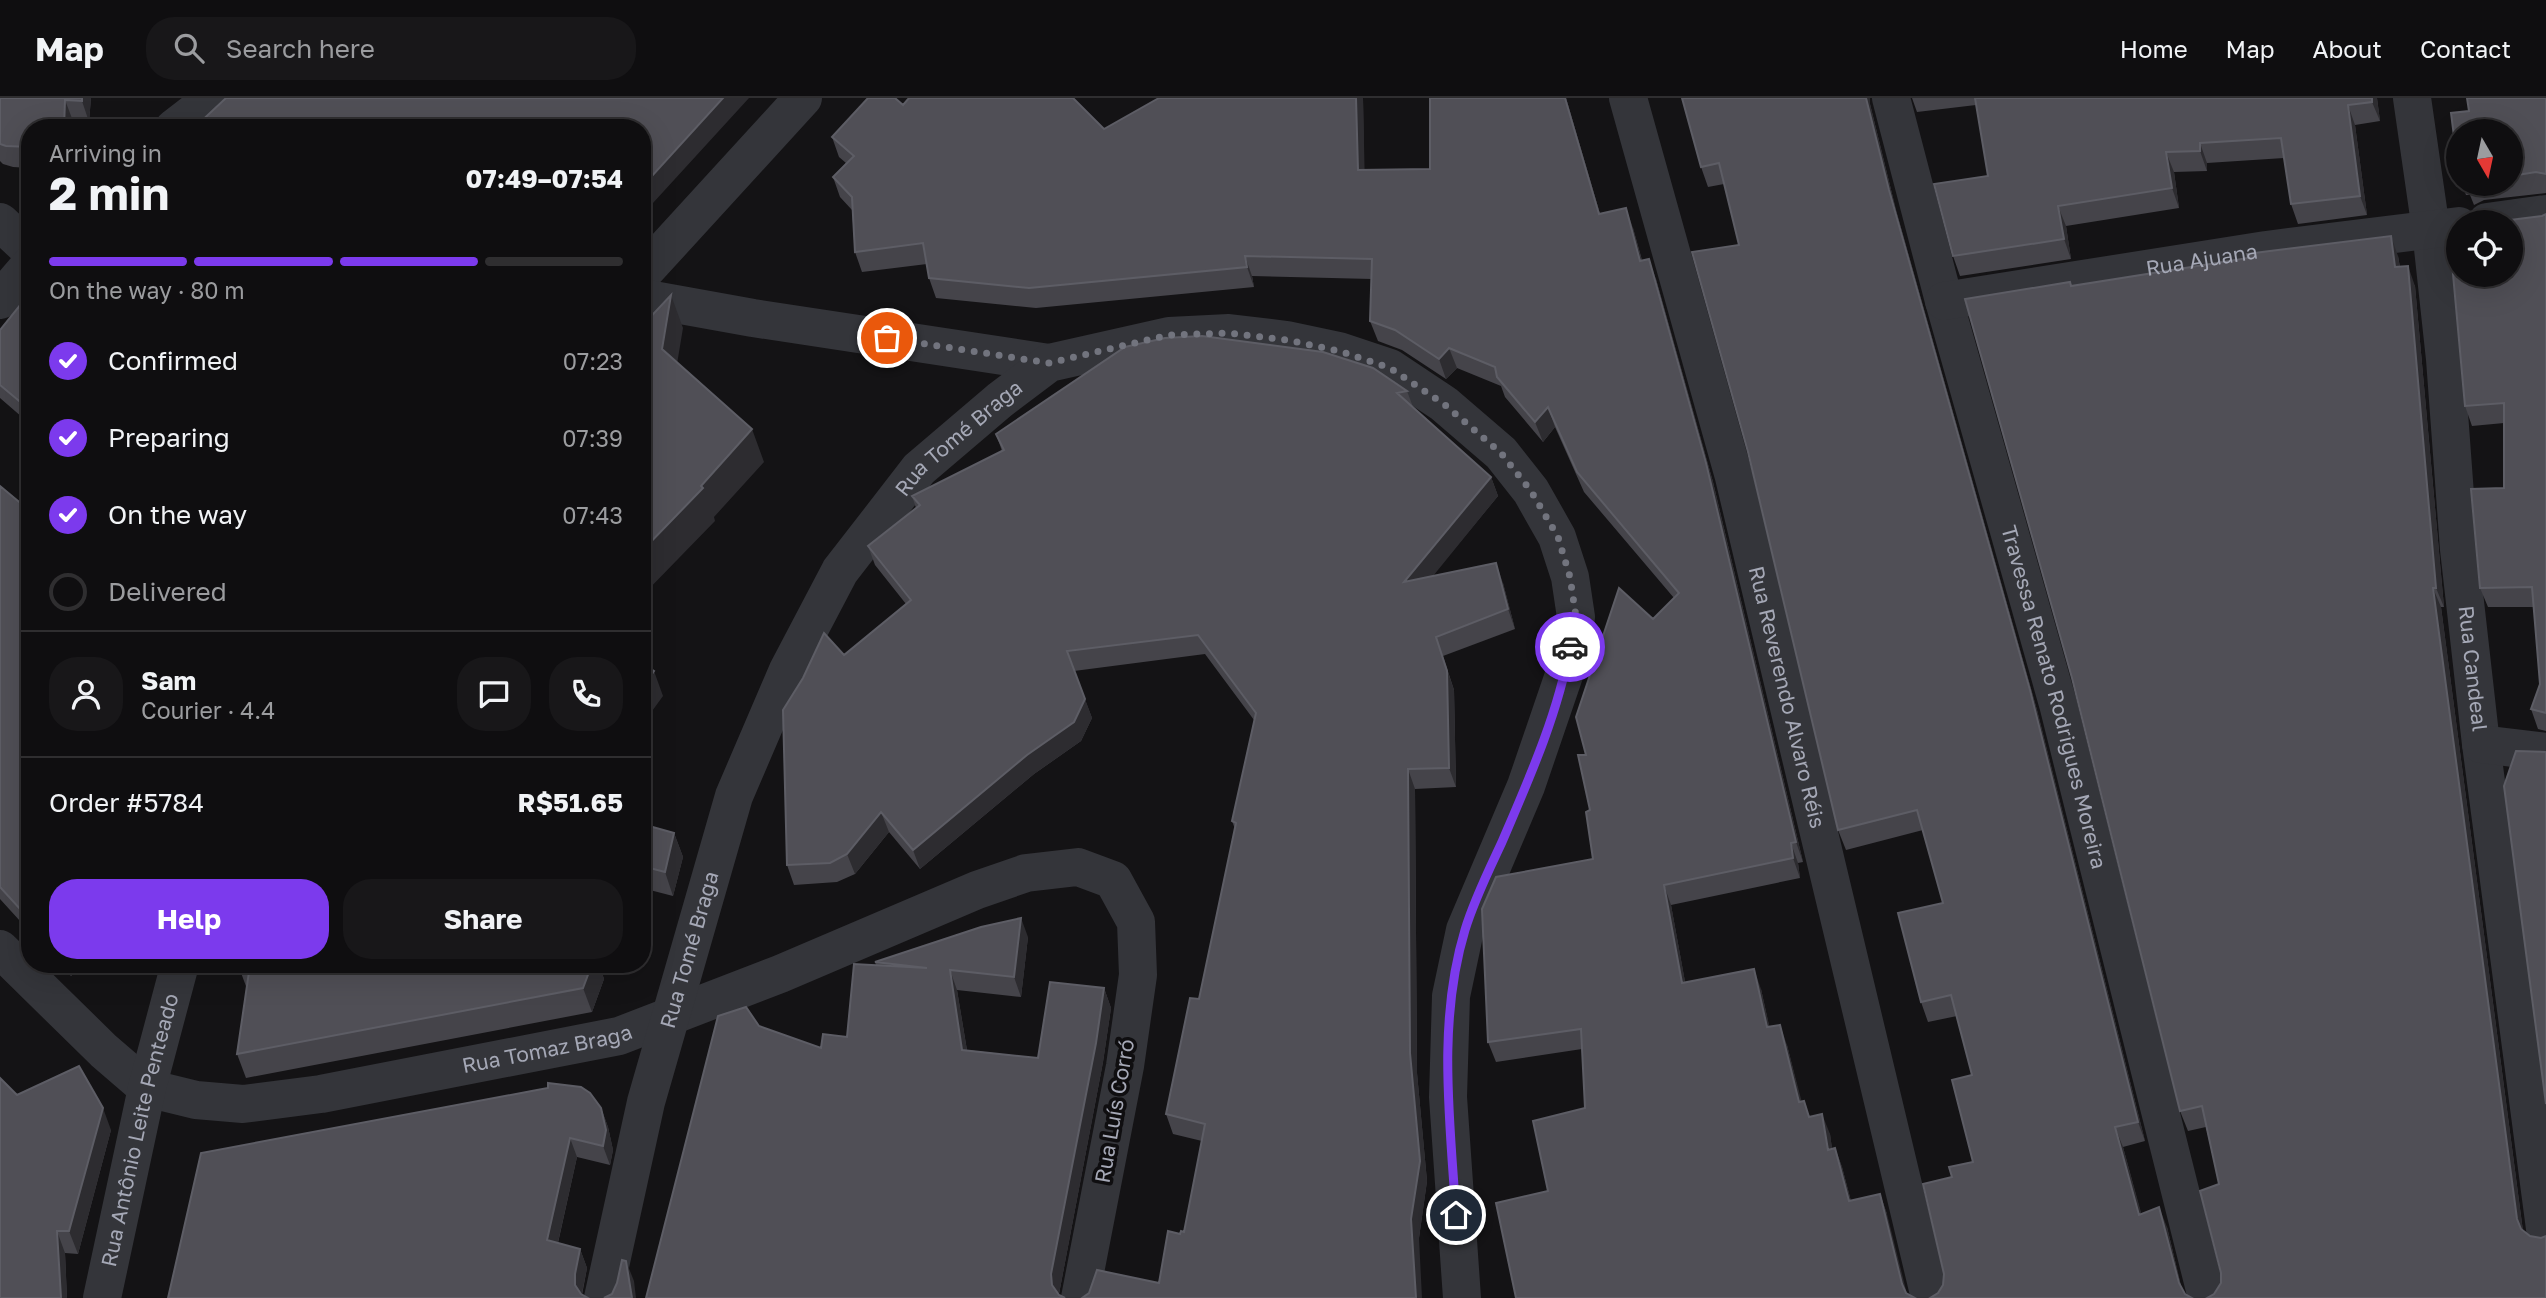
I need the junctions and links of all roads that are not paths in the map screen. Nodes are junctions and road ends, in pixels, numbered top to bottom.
1 (213, 98) edge
2 (803, 98) edge
3 (1628, 98) edge
4 (1891, 98) edge
5 (2412, 98) edge
6 (186, 119) edge
7 (2546, 214) edge
8 (2523, 217) edge
9 (0, 222) edge
10 (2445, 228) edge
11 (21, 242) edge
12 (651, 264) edge
13 (21, 276) edge
14 (0, 300) edge
15 (651, 300) edge
16 (1944, 301) junction
17 (1049, 363) junction
18 (2481, 744) junction
19 (2546, 752) edge
20 (1136, 922) joint
21 (0, 949) edge
22 (21, 970) edge
23 (24, 973) edge
24 (178, 973) edge
25 (2529, 987) edge
26 (670, 1017) junction
27 (147, 1088) junction
28 (2546, 1236) edge
29 (102, 1298) edge
30 (603, 1298) edge
31 (1080, 1298) edge
32 (1462, 1298) edge
33 (1930, 1298) edge
34 (2207, 1298) edge

1 - 6 street
2 - 12 street
3 - 33 street, Rua Reverendo Alvaro Réis
4 - 16 street, Travessa Renato Rodrigues Moreira
5 - 10 street, Rua Candeal
7 - 8 street
9 - 11 street
10 - 16 street, Rua Ajuana
10 - 18 street, Rua Candeal
13 - 14 street
15 - 17 street
16 - 34 street, Travessa Renato Rodrigues Moreira
17 - 26 street, Rua Tomé Braga
17 - 32 street, Rua Tomé Braga
18 - 19 street
18 - 25 street, Rua Candeal
20 - 26 street, Rua Tomaz Braga
20 - 31 street, Rua Luís Corró
21 - 22 street, Rua Tomaz Braga
23 - 27 street, Rua Tomaz Braga
24 - 27 street, Rua Antônio Leite Penteado
25 - 28 street, Rua Candeal
26 - 27 street, Rua Tomaz Braga
26 - 30 street, Rua Tomé Braga
27 - 29 street, Rua Antônio Leite Penteado

